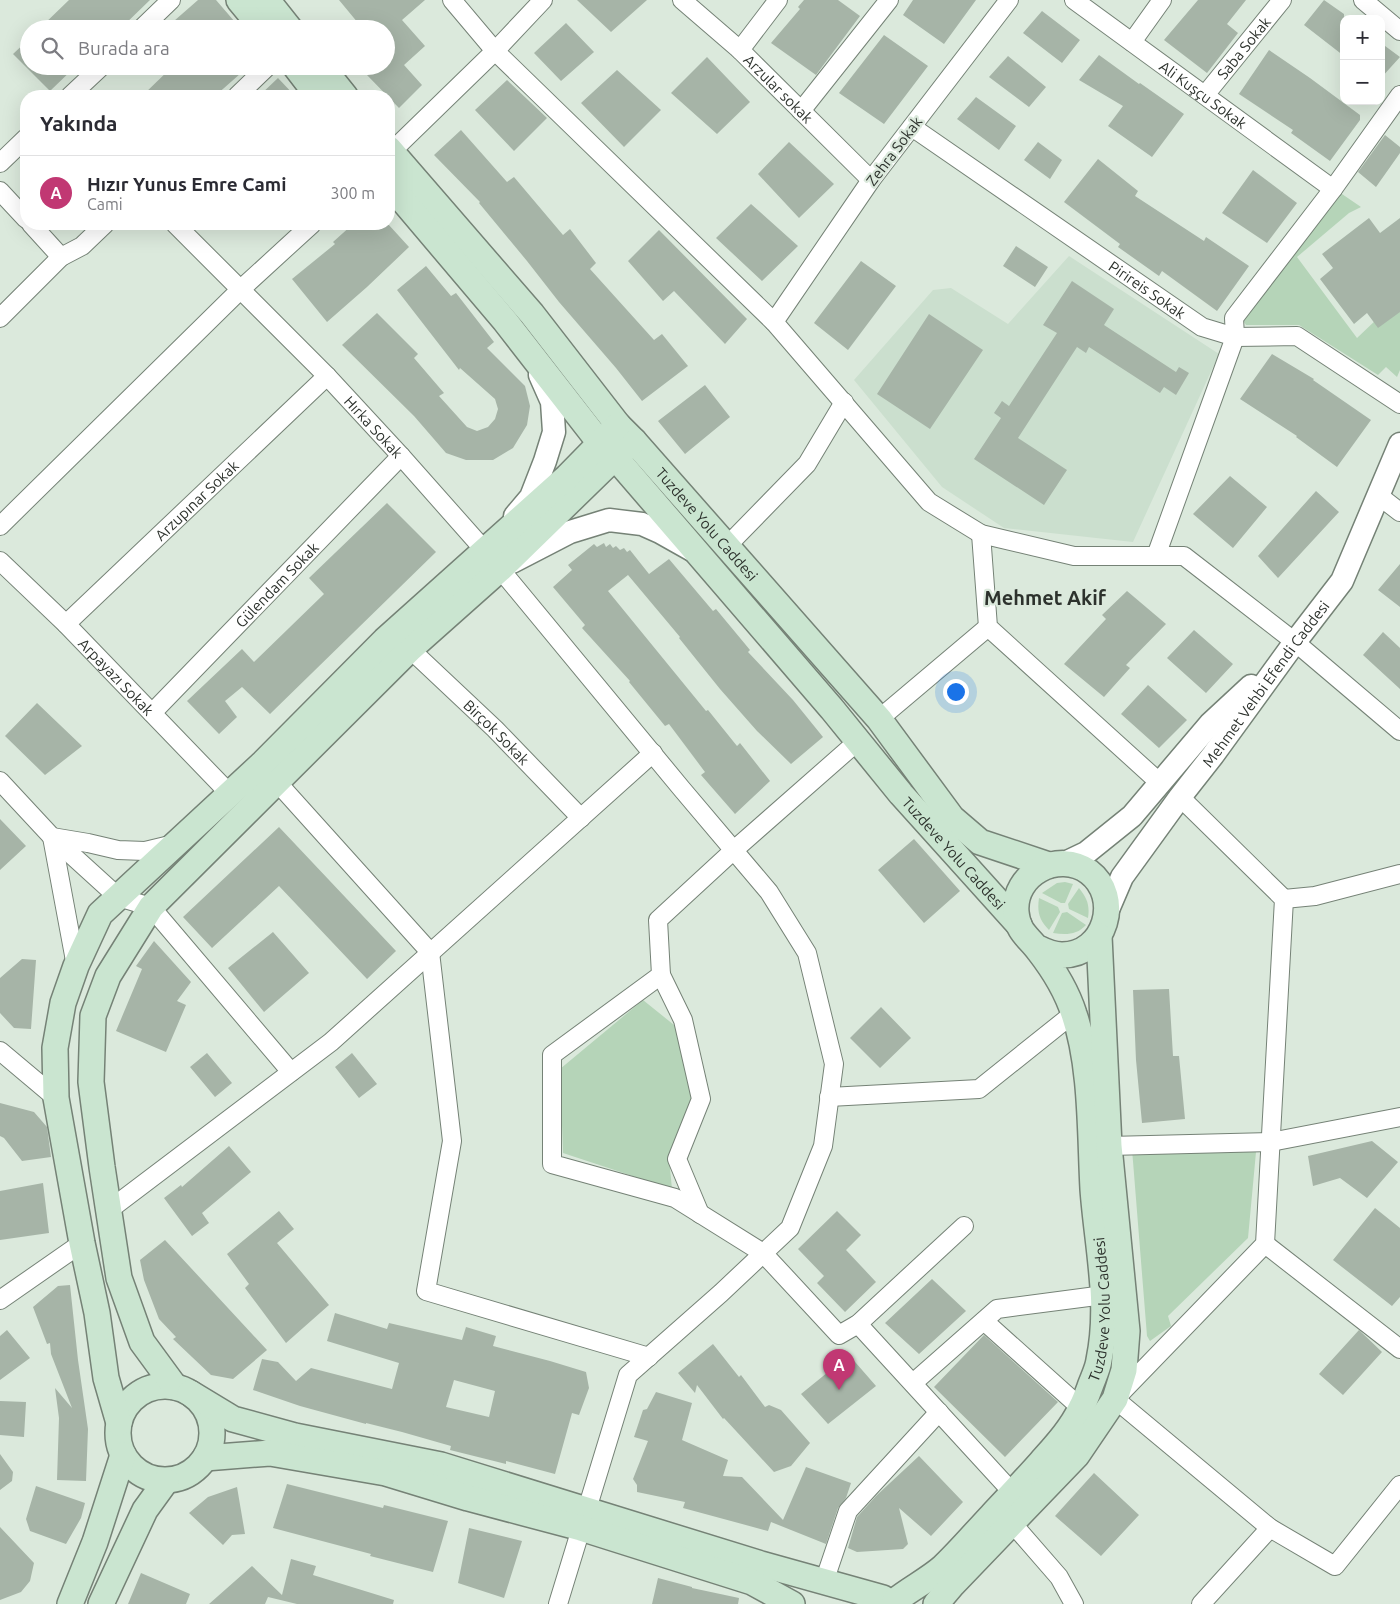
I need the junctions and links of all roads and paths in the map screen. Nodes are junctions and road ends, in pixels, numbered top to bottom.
1 (171, 0) edge
2 (239, 0) edge
3 (267, 0) edge
4 (452, 0) edge
5 (543, 0) edge
6 (682, 0) edge
7 (778, 0) edge
8 (889, 0) edge
9 (1009, 0) edge
10 (1074, 0) edge
11 (1162, 0) edge
12 (1282, 0) edge
13 (1366, 1) edge
14 (150, 20) edge
15 (256, 20) edge
16 (283, 20) edge
17 (1400, 31) edge
18 (1132, 42) junction
19 (740, 50) junction
20 (495, 52) junction
21 (92, 75) edge
22 (259, 75) edge
23 (302, 75) edge
24 (328, 75) edge
25 (76, 90) edge
26 (243, 90) edge
27 (313, 90) edge
28 (340, 90) edge
29 (1400, 95) edge
30 (1205, 96) junction
31 (801, 111) junction
32 (912, 127) junction
33 (20, 144) edge
34 (395, 146) edge
35 (395, 159) edge
36 (0, 163) edge
37 (871, 180) junction
38 (1333, 189) junction
39 (0, 191) edge
40 (395, 191) edge
41 (20, 213) edge
42 (36, 230) edge
43 (99, 230) edge
44 (181, 230) edge
45 (305, 230) edge
46 (61, 257) junction
47 (241, 289) junction
48 (0, 318) edge
49 (774, 322) junction
50 (1235, 337) junction
51 (532, 355) junction
52 (326, 376) junction
53 (844, 402) junction
54 (1400, 404) edge
55 (626, 433) junction
56 (1400, 444) edge
57 (608, 450) junction
58 (401, 456) junction
59 (1379, 496) junction
60 (1400, 512) edge
61 (0, 526) edge
62 (982, 534) junction
63 (726, 547) junction
64 (696, 552) junction
65 (1156, 556) junction
66 (493, 560) junction
67 (0, 561) edge
68 (66, 624) junction
69 (988, 628) junction
70 (410, 648) junction
71 (1291, 648) junction
72 (152, 713) junction
73 (879, 719) junction
74 (1400, 731) edge
75 (858, 741) junction
76 (653, 753) junction
77 (0, 781) edge
78 (276, 781) junction
79 (1160, 783) junction
80 (229, 793) junction
81 (1180, 797) junction
82 (581, 818) junction
83 (52, 836) junction
84 (174, 844) junction
85 (734, 850) junction
86 (1057, 864) junction
87 (1400, 874) edge
88 (118, 897) junction
89 (1284, 899) junction
90 (151, 907) junction
91 (1107, 912) junction
92 (1019, 926) junction
93 (1099, 936) junction
94 (1038, 948) junction
95 (430, 952) junction
96 (76, 966) junction
97 (660, 975) junction
98 (1074, 1013) junction
99 (0, 1051) edge
100 (291, 1072) junction
101 (829, 1097) junction
102 (56, 1098) junction
103 (1400, 1117) edge
104 (1270, 1142) junction
105 (1109, 1146) junction
106 (108, 1210) junction
107 (700, 1214) junction
108 (964, 1226) dead end
109 (82, 1242) junction
110 (1265, 1244) junction
111 (763, 1253) junction
112 (1104, 1295) junction
113 (0, 1300) edge
114 (984, 1321) junction
115 (858, 1324) junction
116 (1400, 1349) edge
117 (649, 1356) junction
118 (913, 1384) junction
119 (183, 1390) junction
120 (1115, 1399) junction
121 (1081, 1408) junction
122 (939, 1412) junction
123 (118, 1424) junction
124 (122, 1455) junction
125 (206, 1458) junction
126 (166, 1481) junction
127 (1400, 1486) edge
128 (1013, 1493) junction
129 (584, 1518) junction
130 (1012, 1523) junction
131 (1270, 1528) junction
132 (824, 1582) junction
133 (885, 1602) edge
134 (70, 1604) edge
135 (101, 1604) edge
136 (558, 1604) edge
137 (792, 1604) edge
138 (936, 1604) edge
139 (1074, 1604) edge
140 (1202, 1604) edge

1 - 14 street
2 - 15 main road
3 - 16 main road
4 - 20 street
5 - 20 street
6 - 19 street, Arzular sokak
7 - 19 street
8 - 31 street
9 - 32 street, Zehra Sokak
10 - 18 street, Ali Kuşçu Sokak
11 - 18 street
12 - 30 street, Saba Sokak
13 - 17 street
18 - 30 street, Ali Kuşçu Sokak
19 - 31 street, Arzular sokak
20 - 34 street
20 - 49 street
21 - 25 street
22 - 26 street
23 - 27 main road
24 - 28 main road
29 - 38 street
30 - 38 street, Ali Kuşçu Sokak
31 - 37 street, Arzular sokak
32 - 37 street, Zehra Sokak
32 - 50 street, Pirireis Sokak
33 - 36 street
35 - 55 main road, Tuzdeve Yolu Caddesi
37 - 49 street, Zehra Sokak
38 - 50 street
39 - 41 street
40 - 51 main road, Tuzdeve Yolu Caddesi
42 - 46 street
43 - 46 street
44 - 47 street, Hırka Sokak
45 - 47 street
46 - 48 street
47 - 52 street, Hırka Sokak
47 - 61 street
49 - 53 street
50 - 54 street, Pirireis Sokak
50 - 65 street
51 - 57 main road, Tuzdeve Yolu Caddesi
51 - 66 street
52 - 58 street, Hırka Sokak
52 - 68 street, Arzupınar Sokak
53 - 62 street
53 - 63 street
55 - 57 main road
55 - 63 main road, Tuzdeve Yolu Caddesi
56 - 59 street, Mehmet Vehbi Efendi Caddesi
57 - 64 main road, Tuzdeve Yolu Caddesi
57 - 66 main road
58 - 66 street, Hırka Sokak
58 - 72 street, Gülendam Sokak
59 - 60 street
59 - 71 street, Mehmet Vehbi Efendi Caddesi
62 - 65 street
62 - 69 street
63 - 73 main road, Tuzdeve Yolu Caddesi
64 - 66 street
64 - 75 main road, Tuzdeve Yolu Caddesi
65 - 71 street
66 - 70 main road
66 - 76 street, Hırka Sokak
66 - 80 main road
67 - 68 street, Arpayazı Sokak
68 - 72 street, Arpayazı Sokak
69 - 73 street
69 - 79 street
70 - 78 main road
70 - 82 street, Birçok Sokak
71 - 74 street
71 - 79 street
71 - 81 street, Mehmet Vehbi Efendi Caddesi
72 - 80 street, Arpayazı Sokak
73 - 86 main road, Tuzdeve Yolu Caddesi
75 - 85 street
75 - 92 main road, Tuzdeve Yolu Caddesi
76 - 82 street
76 - 85 street, Hırka Sokak
77 - 83 street
78 - 90 main road
78 - 95 street
79 - 86 street
80 - 84 main road
81 - 89 street
81 - 91 street, Mehmet Vehbi Efendi Caddesi
82 - 95 street
83 - 84 street
83 - 88 street
83 - 96 street
84 - 88 main road
85 - 97 street
85 - 101 street, Hırka Sokak
86 - 91 main road
86 - 92 main road
87 - 89 street
88 - 90 street
88 - 96 main road
89 - 104 street
90 - 100 street
90 - 106 main road
91 - 93 main road
92 - 94 main road
93 - 94 main road
93 - 105 main road, Tuzdeve Yolu Caddesi
94 - 98 main road, Tuzdeve Yolu Caddesi
95 - 100 street
95 - 117 street
96 - 102 main road
97 - 107 street
97 - 107 street
98 - 101 street
98 - 112 main road, Tuzdeve Yolu Caddesi
99 - 102 street
100 - 106 street
101 - 111 street, Hırka Sokak
102 - 109 main road
103 - 104 street
104 - 105 street
104 - 110 street
105 - 120 main road, Tuzdeve Yolu Caddesi
106 - 119 main road
107 - 111 street
108 - 115 street
109 - 113 street
109 - 123 main road
110 - 116 street
110 - 120 street
111 - 115 street
111 - 117 street, Hırka Sokak
112 - 114 street
112 - 121 main road, Tuzdeve Yolu Caddesi
114 - 118 street
114 - 121 street
115 - 118 street
117 - 129 street, Hırka Sokak
118 - 122 street
119 - 123 main road
119 - 125 main road
119 - 129 main road
120 - 130 main road, Tuzdeve Yolu Caddesi
120 - 131 street
121 - 128 main road, Tuzdeve Yolu Caddesi
122 - 128 street
122 - 132 street
123 - 124 main road
124 - 126 main road
124 - 134 main road
125 - 126 main road
125 - 129 main road
126 - 135 main road
127 - 131 street
128 - 133 main road, Tuzdeve Yolu Caddesi
129 - 132 main road
129 - 136 street, Hırka Sokak
129 - 137 main road
130 - 138 main road, Tuzdeve Yolu Caddesi
130 - 139 street
131 - 140 street
132 - 133 main road

